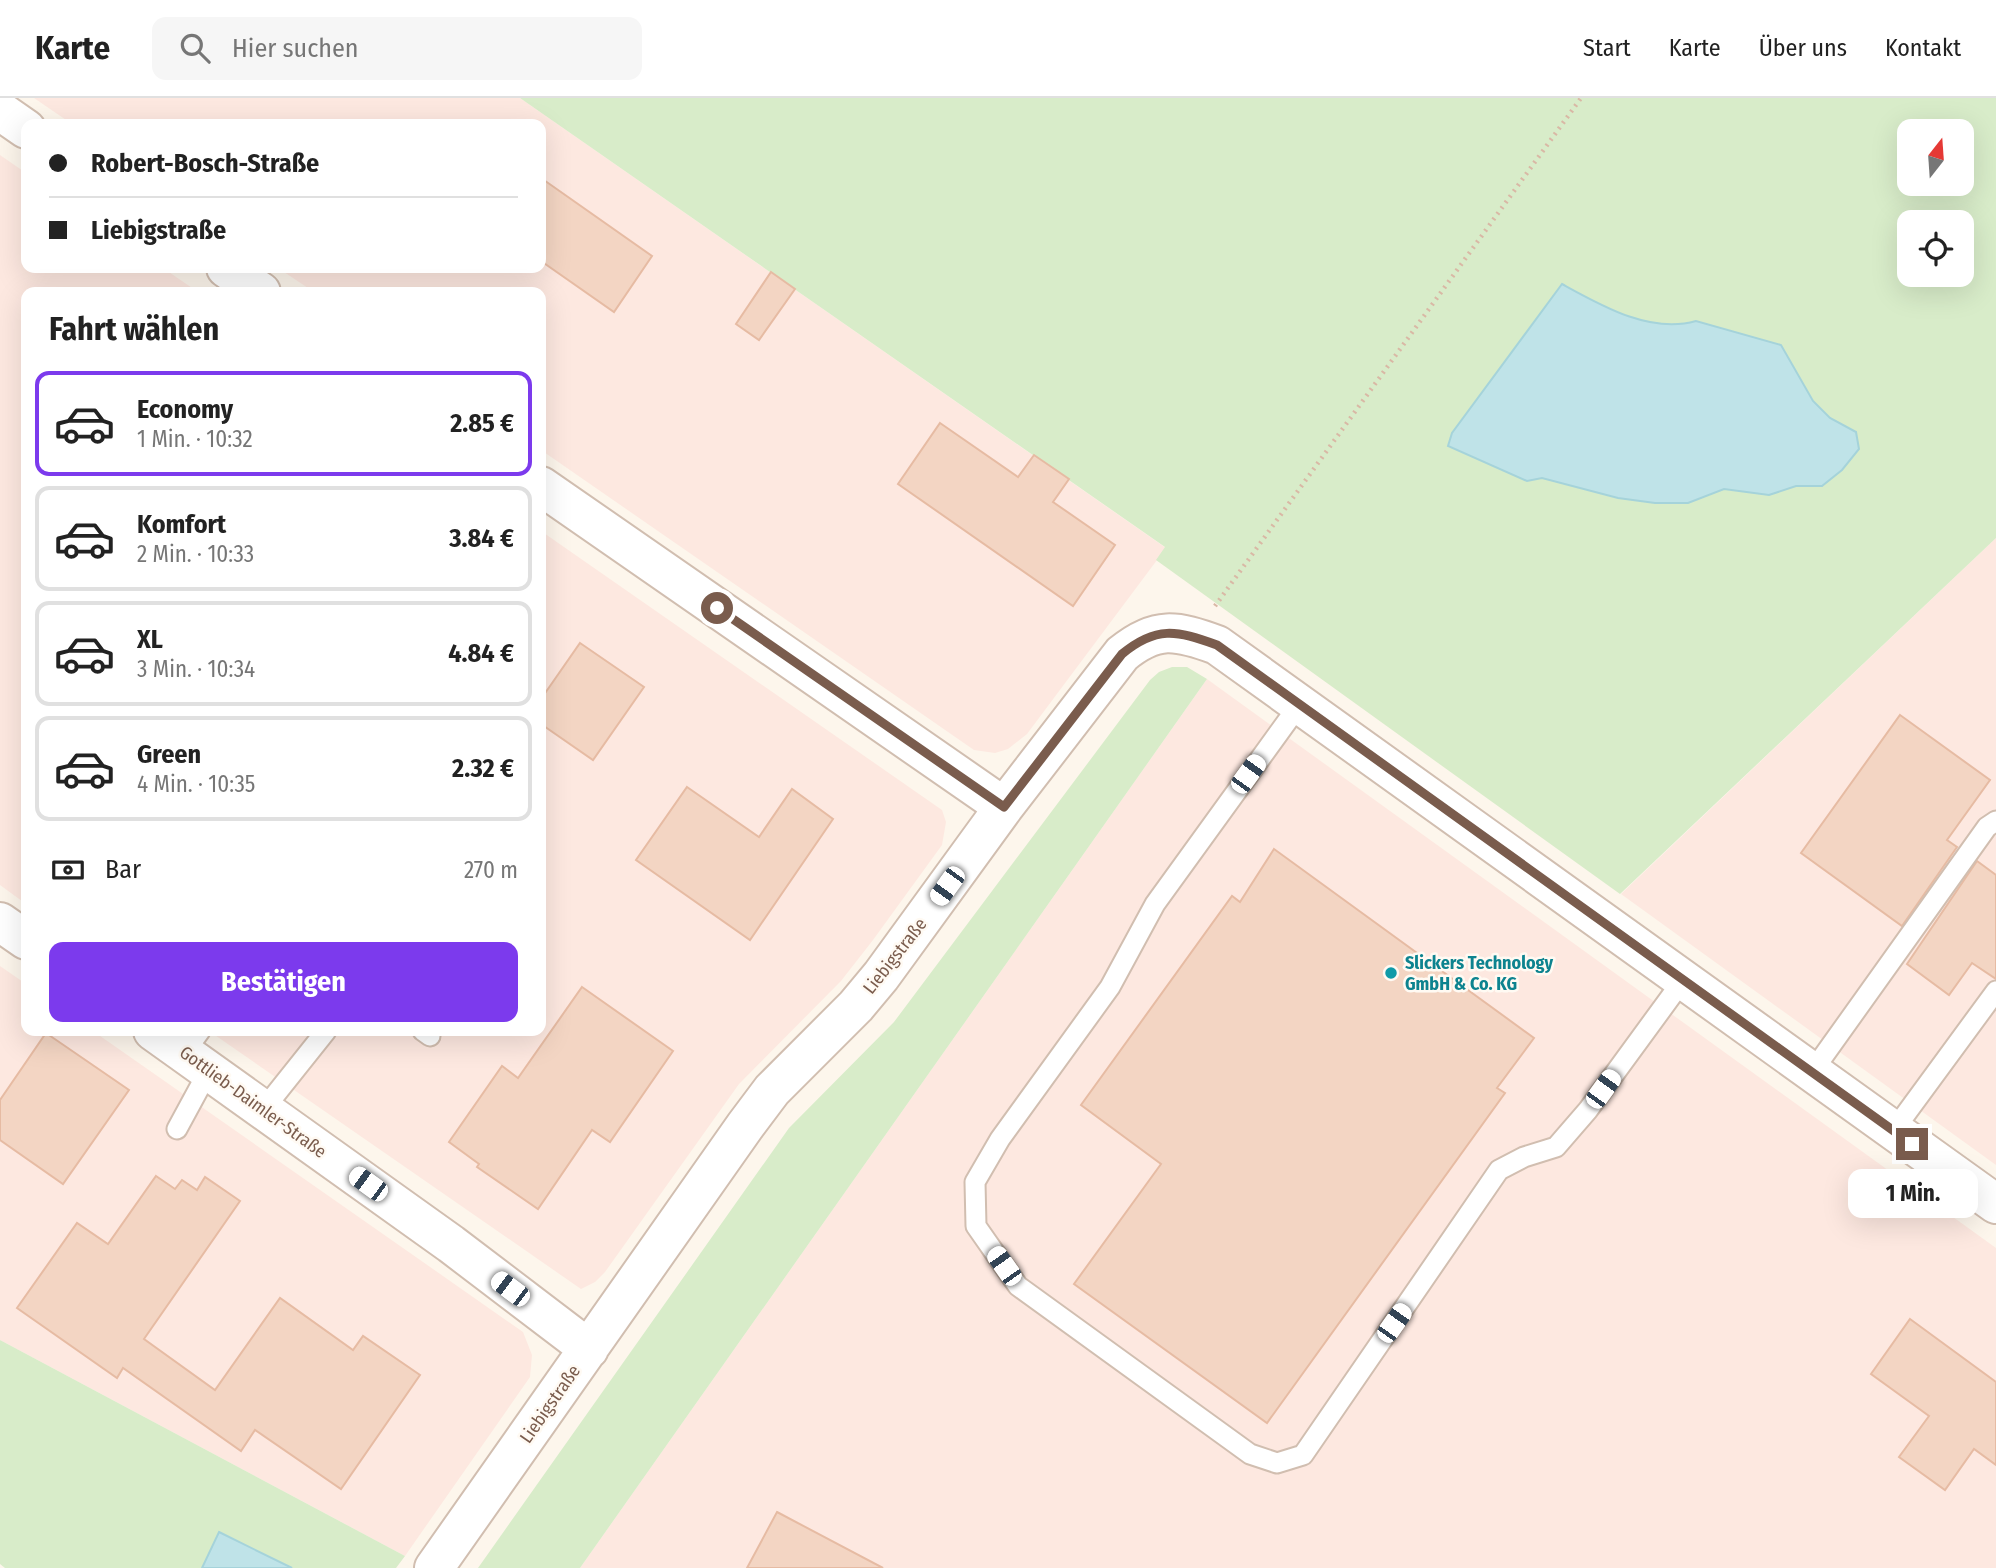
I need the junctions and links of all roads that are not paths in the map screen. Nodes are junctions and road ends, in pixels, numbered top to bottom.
1 (0, 111) edge
2 (21, 126) edge
3 (233, 273) edge
4 (254, 287) edge
5 (546, 489) edge
6 (1299, 705) junction
7 (1004, 807) junction
8 (1996, 821) edge
9 (0, 922) edge
10 (21, 937) edge
11 (1683, 980) junction
12 (1996, 991) edge
13 (164, 1036) edge
14 (322, 1036) edge
15 (198, 1051) edge
16 (1812, 1072) junction
17 (264, 1110) junction
18 (177, 1129) dead end
19 (1894, 1130) junction
20 (1993, 1196) edge
21 (589, 1349) junction
22 (434, 1568) edge

1 - 2 street
3 - 4 street
5 - 7 street
6 - 7 street, Liebigstraße
6 - 11 street, Liebigstraße
6 - 11 lane
7 - 21 street, Liebigstraße
8 - 16 lane
9 - 10 street
11 - 16 street, Liebigstraße
12 - 19 lane
13 - 15 street, Gottlieb-Daimler-Straße
14 - 17 lane
15 - 17 street, Gottlieb-Daimler-Straße
15 - 18 lane
16 - 19 street, Liebigstraße
17 - 21 street, Gottlieb-Daimler-Straße
19 - 20 street, Liebigstraße
21 - 22 street, Liebigstraße

